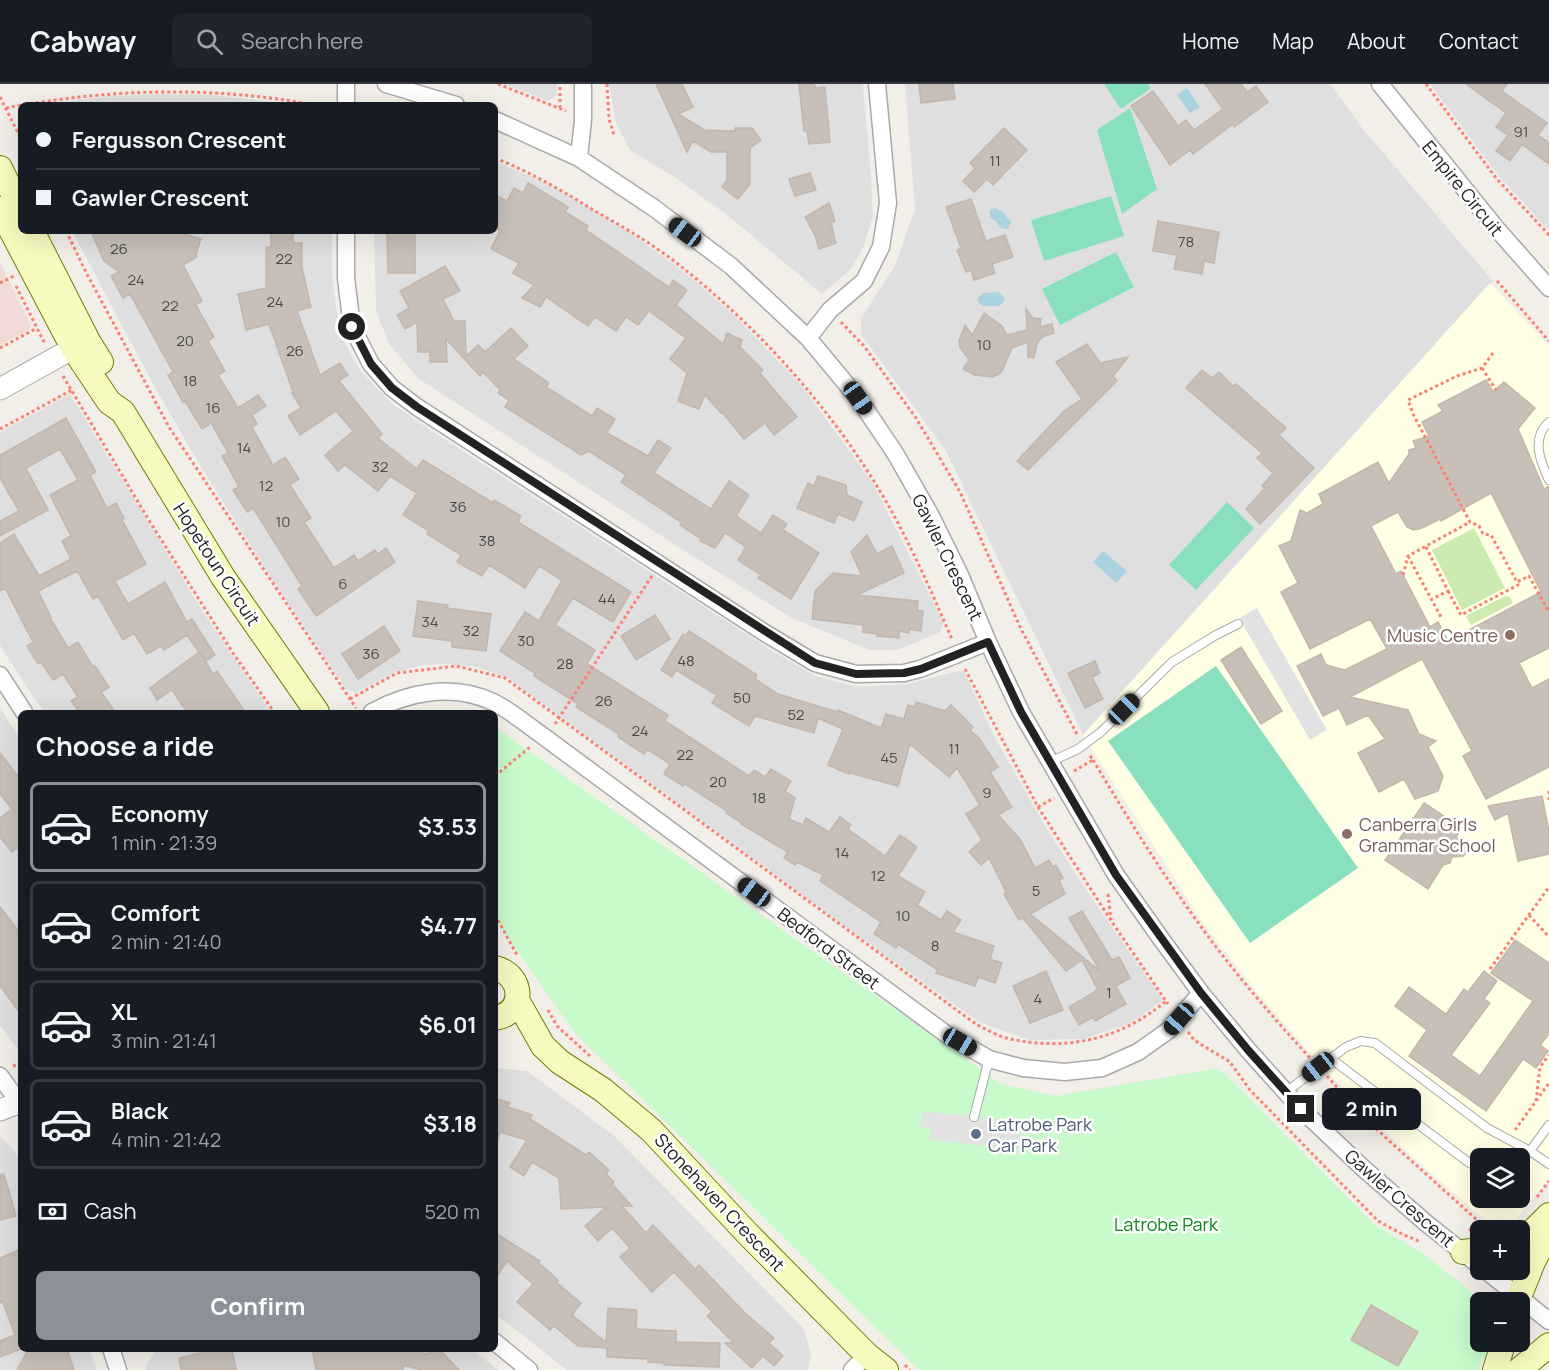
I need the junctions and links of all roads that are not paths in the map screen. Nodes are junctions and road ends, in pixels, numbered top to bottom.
1 (346, 84) edge
2 (386, 84) edge
3 (583, 84) edge
4 (877, 84) edge
5 (1380, 84) edge
6 (346, 102) edge
7 (446, 102) edge
8 (498, 121) edge
9 (579, 159) junction
10 (0, 168) edge
11 (18, 204) edge
12 (0, 209) edge
13 (33, 234) edge
14 (346, 234) edge
15 (1549, 288) edge
16 (808, 338) junction
17 (71, 350) junction
18 (0, 389) edge
19 (1549, 422) edge
20 (1549, 480) edge
21 (1238, 624) dead end
22 (988, 642) junction
23 (0, 675) edge
24 (23, 710) edge
25 (316, 710) edge
26 (375, 710) edge
27 (1050, 762) junction
28 (498, 969) edge
29 (1201, 993) junction
30 (517, 999) junction
31 (498, 1018) edge
32 (498, 1019) edge
33 (543, 1046) junction
34 (1330, 1058) junction
35 (989, 1059) junction
36 (0, 1076) edge
37 (1286, 1092) junction
38 (18, 1099) edge
39 (18, 1104) edge
40 (0, 1110) edge
41 (975, 1117) dead end
42 (1549, 1125) edge
43 (1525, 1148) edge
44 (1530, 1151) joint
45 (1470, 1163) edge
46 (1549, 1164) edge
47 (1549, 1215) edge
48 (1549, 1231) edge
49 (1530, 1234) edge
50 (1470, 1254) edge
51 (1498, 1280) edge
52 (1510, 1292) edge
53 (1521, 1292) edge
54 (1530, 1308) edge
55 (1549, 1321) edge
56 (498, 1344) edge
57 (1549, 1345) edge
58 (112, 1352) edge
59 (1501, 1352) edge
60 (859, 1363) edge
61 (118, 1370) edge
62 (529, 1370) edge
63 (886, 1370) edge
64 (1495, 1370) edge
65 (1519, 1370) edge

1 - 6 street
2 - 7 street
3 - 9 street
4 - 16 street
5 - 15 street, Empire Circuit
8 - 9 street, Gawler Crescent
9 - 16 street, Gawler Crescent
10 - 11 main road
12 - 17 main road, Hopetoun Circuit
13 - 17 main road, Hopetoun Circuit
14 - 22 street
16 - 22 street, Gawler Crescent
17 - 18 street
17 - 25 main road, Hopetoun Circuit
19 - 20 lane
21 - 27 lane
22 - 27 street, Gawler Crescent
23 - 24 street
26 - 35 street, Bedford Street
27 - 29 street, Gawler Crescent
28 - 30 main road, Stonehaven Crescent
29 - 35 street, Bedford Street
29 - 37 street, Gawler Crescent
30 - 31 main road
30 - 33 main road, Stonehaven Crescent
32 - 33 main road, Stonehaven Crescent
33 - 60 main road, Stonehaven Crescent
34 - 37 lane
34 - 43 lane
34 - 45 lane
35 - 41 lane
36 - 38 street
37 - 50 street, Gawler Crescent
39 - 40 street
42 - 44 lane
44 - 46 lane
47 - 49 main road
48 - 53 main road
51 - 52 street, Gawler Crescent
54 - 55 street, Gawler Crescent
56 - 62 street
57 - 65 main road
58 - 61 street
59 - 64 main road
60 - 63 main road, Stonehaven Crescent

